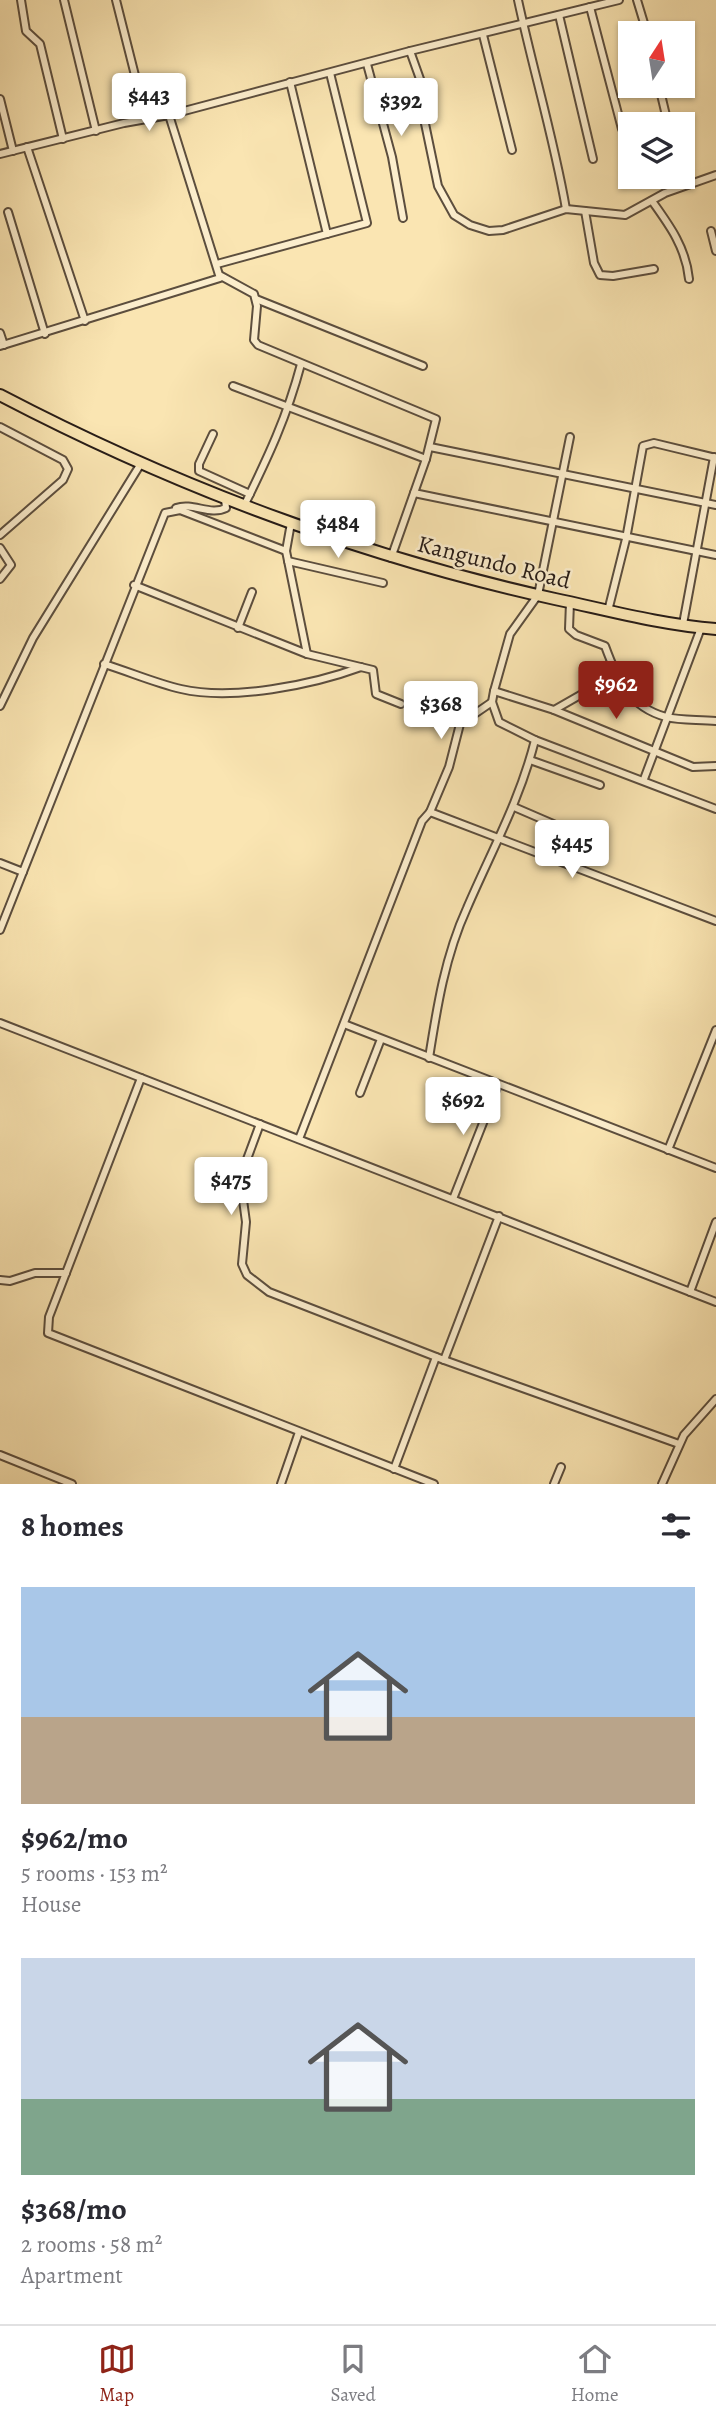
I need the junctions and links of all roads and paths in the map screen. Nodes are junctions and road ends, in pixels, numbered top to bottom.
1 (21, 0) edge
2 (64, 0) edge
3 (116, 0) edge
4 (518, 0) edge
5 (619, 0) edge
6 (637, 0) edge
7 (610, 1) edge
8 (590, 7) junction
9 (559, 15) junction
10 (643, 21) edge
11 (524, 24) junction
12 (483, 35) junction
13 (410, 51) junction
14 (367, 64) junction
15 (330, 73) junction
16 (290, 82) junction
17 (0, 99) edge
18 (169, 115) junction
19 (618, 115) edge
20 (146, 120) junction
21 (96, 131) junction
22 (63, 139) junction
23 (27, 147) junction
24 (512, 150) dead end
25 (13, 151) junction
26 (0, 154) edge
27 (593, 159) dead end
28 (716, 175) edge
29 (695, 183) edge
30 (679, 189) edge
31 (652, 201) junction
32 (566, 209) junction
33 (585, 211) junction
34 (8, 212) dead end
35 (403, 218) dead end
36 (712, 231) dead end
37 (327, 234) junction
38 (716, 251) edge
39 (217, 264) junction
40 (654, 269) dead end
41 (221, 276) junction
42 (689, 279) dead end
43 (256, 299) junction
44 (85, 321) junction
45 (0, 333) edge
46 (45, 334) junction
47 (2, 345) edge
48 (301, 364) junction
49 (423, 366) dead end
50 (233, 386) dead end
51 (0, 395) edge
52 (290, 408) junction
53 (0, 427) edge
54 (213, 434) dead end
55 (570, 437) dead end
56 (430, 447) junction
57 (715, 458) edge
58 (426, 459) junction
59 (139, 465) junction
60 (564, 475) junction
61 (636, 490) junction
62 (414, 493) junction
63 (250, 494) junction
64 (225, 499) junction
65 (706, 503) junction
66 (716, 505) edge
67 (244, 506) junction
68 (173, 509) junction
69 (555, 522) junction
70 (291, 523) junction
71 (0, 535) edge
72 (626, 539) junction
73 (0, 548) edge
74 (286, 551) junction
75 (695, 551) junction
76 (716, 555) edge
77 (391, 558) junction
78 (288, 561) junction
79 (0, 579) edge
80 (383, 583) dead end
81 (134, 585) junction
82 (252, 592) dead end
83 (538, 595) junction
84 (570, 602) junction
85 (608, 611) junction
86 (683, 624) junction
87 (238, 628) junction
88 (702, 628) junction
89 (716, 629) edge
90 (307, 654) junction
91 (104, 664) junction
92 (609, 664) junction
93 (361, 667) junction
94 (494, 691) junction
95 (492, 702) junction
96 (401, 704) dead end
97 (0, 706) edge
98 (554, 710) junction
99 (668, 718) junction
100 (716, 722) edge
101 (535, 740) junction
102 (655, 751) junction
103 (530, 760) junction
104 (716, 766) edge
105 (644, 779) junction
106 (600, 785) dead end
107 (514, 807) junction
108 (716, 808) edge
109 (430, 812) junction
110 (500, 839) junction
111 (557, 860) junction
112 (0, 863) edge
113 (23, 872) junction
114 (716, 921) edge
115 (0, 930) edge
116 (0, 1023) edge
117 (344, 1024) junction
118 (716, 1030) edge
119 (381, 1039) junction
120 (429, 1058) junction
121 (141, 1078) junction
122 (498, 1085) junction
123 (360, 1093) dead end
124 (260, 1124) junction
125 (299, 1139) junction
126 (668, 1150) junction
127 (716, 1168) edge
128 (453, 1199) junction
129 (499, 1216) junction
130 (716, 1222) edge
131 (66, 1273) junction
132 (0, 1280) edge
133 (690, 1292) junction
134 (716, 1302) edge
135 (436, 1357) junction
136 (444, 1360) junction
137 (716, 1399) edge
138 (299, 1432) junction
139 (679, 1444) junction
140 (0, 1455) edge
141 (561, 1467) dead end
142 (394, 1469) junction
143 (411, 1476) junction
144 (72, 1484) edge
145 (281, 1484) edge
146 (408, 1484) edge
147 (434, 1484) edge
148 (554, 1484) edge
149 (662, 1484) edge

1 - 22 street
2 - 21 street
3 - 20 street
4 - 11 street
5 - 7 street
6 - 10 street
7 - 8 street
8 - 9 street
8 - 19 street
9 - 11 street
9 - 27 street
11 - 12 street
11 - 32 street
12 - 13 street
12 - 24 street
13 - 14 street
13 - 32 street
14 - 15 street
14 - 35 street
15 - 16 street
15 - 37 street
16 - 18 street
16 - 37 street
17 - 25 street
18 - 20 street
18 - 39 street
20 - 21 street
21 - 22 street
22 - 23 street
23 - 25 street
23 - 44 street
25 - 26 street
28 - 29 street
30 - 31 street
31 - 33 street
31 - 42 street
32 - 33 street
33 - 40 street
34 - 46 street
36 - 38 street
37 - 39 street
39 - 41 street
41 - 43 street
41 - 44 street
43 - 48 street
43 - 49 street
44 - 46 street
45 - 47 street
46 - 47 street
48 - 52 street
48 - 56 street
50 - 52 street
51 - 59 highway, Kangundo Road
52 - 58 street
52 - 63 street
53 - 71 street
54 - 63 street
55 - 60 street
56 - 58 street
56 - 60 street
57 - 61 street
57 - 65 street
58 - 62 street
59 - 64 highway, Kangundo Road
59 - 97 street
60 - 61 street
60 - 69 street
61 - 65 street
61 - 72 street
62 - 69 street
62 - 77 street
63 - 67 street
64 - 67 highway, Kangundo Road
64 - 68 street
65 - 66 street
65 - 75 street
67 - 70 highway, Kangundo Road
68 - 74 street
68 - 81 street
69 - 72 street
69 - 83 street
70 - 74 street
70 - 77 highway, Kangundo Road
72 - 75 street
72 - 85 street
73 - 79 street
74 - 78 street
75 - 76 street
75 - 86 street
77 - 83 highway, Kangundo Road
78 - 80 street
78 - 90 street
81 - 87 street
81 - 91 street
82 - 87 street
83 - 84 highway, Kangundo Road
83 - 94 street
84 - 85 highway, Kangundo Road
84 - 92 street
85 - 86 highway, Kangundo Road
86 - 88 highway, Kangundo Road
87 - 90 street
88 - 89 highway, Kangundo Road
88 - 99 street
90 - 93 street
91 - 93 street
91 - 113 street
92 - 98 street
92 - 99 street
93 - 96 street
94 - 95 street
94 - 98 street
95 - 101 street
95 - 109 street
98 - 102 street
99 - 100 street
99 - 102 street
101 - 103 street
101 - 105 street
102 - 104 street
102 - 105 street
103 - 106 street
103 - 107 street
105 - 108 street
107 - 110 street
107 - 111 street
109 - 110 street
109 - 117 street
110 - 111 street
110 - 120 street
111 - 114 street
112 - 113 street
113 - 115 street
116 - 121 street
117 - 119 street
117 - 125 street
118 - 126 street
119 - 120 street
119 - 123 street
120 - 122 street
121 - 124 street
121 - 131 street
122 - 126 street
122 - 128 street
124 - 125 street
124 - 135 street
125 - 128 street
126 - 127 street
128 - 129 street
129 - 133 street
129 - 136 street
130 - 133 street
131 - 132 street
131 - 138 street
133 - 134 street
135 - 136 street
135 - 142 street
136 - 139 street
137 - 139 street
138 - 142 street
138 - 145 street
139 - 149 street
140 - 144 street
141 - 148 street
142 - 143 street
143 - 146 street
143 - 147 street

